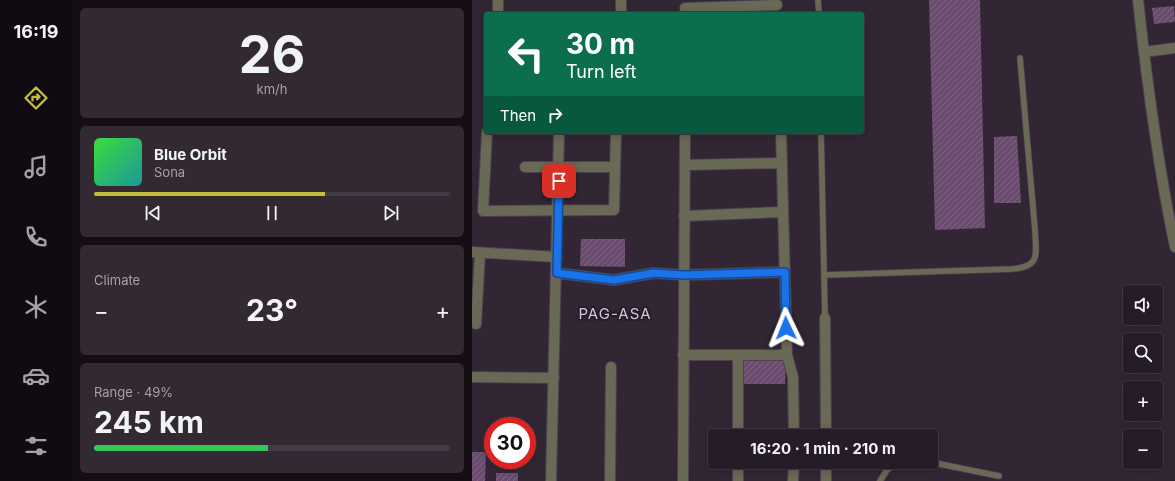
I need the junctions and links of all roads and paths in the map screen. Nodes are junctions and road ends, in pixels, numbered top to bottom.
1 (498, 0) edge
2 (621, 0) edge
3 (818, 0) edge
4 (1138, 0) edge
5 (778, 6) edge
6 (685, 7) edge
7 (498, 12) edge
8 (621, 12) edge
9 (819, 12) edge
10 (1175, 48) edge
11 (1144, 52) junction
12 (1020, 58) dead end
13 (487, 134) edge
14 (559, 134) edge
15 (616, 134) edge
16 (685, 134) edge
17 (781, 134) edge
18 (821, 134) edge
19 (782, 163) junction
20 (685, 165) junction
21 (524, 167) dead end
22 (559, 167) junction
23 (615, 167) junction
24 (558, 210) junction
25 (783, 212) junction
26 (684, 216) junction
27 (1175, 247) edge
28 (476, 252) edge
29 (557, 257) junction
30 (785, 272) junction
31 (557, 273) junction
32 (684, 275) junction
33 (824, 275) junction
34 (825, 318) joint
35 (476, 324) dead end
36 (683, 354) junction
37 (738, 355) junction
38 (787, 355) junction
39 (611, 367) dead end
40 (472, 377) edge
41 (554, 378) junction
42 (738, 429) edge
43 (794, 429) edge
44 (826, 429) edge
45 (938, 464) edge
46 (738, 469) edge
47 (794, 469) edge
48 (826, 469) edge
49 (888, 469) edge
50 (999, 476) dead end
51 (551, 481) edge
52 (610, 481) edge
53 (683, 481) edge
54 (738, 481) edge
55 (793, 481) edge
56 (826, 481) edge
57 (880, 481) edge

1 - 7 street
2 - 8 street
3 - 9 lane
4 - 11 street
5 - 6 street
10 - 11 street
11 - 27 street
12 - 33 lane
13 - 24 street
14 - 22 street
15 - 23 street
16 - 20 street
17 - 19 street
18 - 33 lane
19 - 20 street
19 - 25 street
20 - 26 street
21 - 22 street
22 - 23 street
22 - 24 street
23 - 24 street
24 - 29 street
25 - 26 street
25 - 30 street
26 - 32 street
28 - 29 street
28 - 35 street
29 - 31 street
30 - 32 street
30 - 38 street
31 - 32 street
31 - 41 street
32 - 36 street
33 - 34 lane
34 - 44 street
36 - 37 street
36 - 53 street
37 - 38 street
37 - 42 street
38 - 43 street
39 - 52 street
40 - 41 street
41 - 51 street
45 - 50 lane
46 - 54 street
47 - 55 street
48 - 56 street
49 - 57 lane

